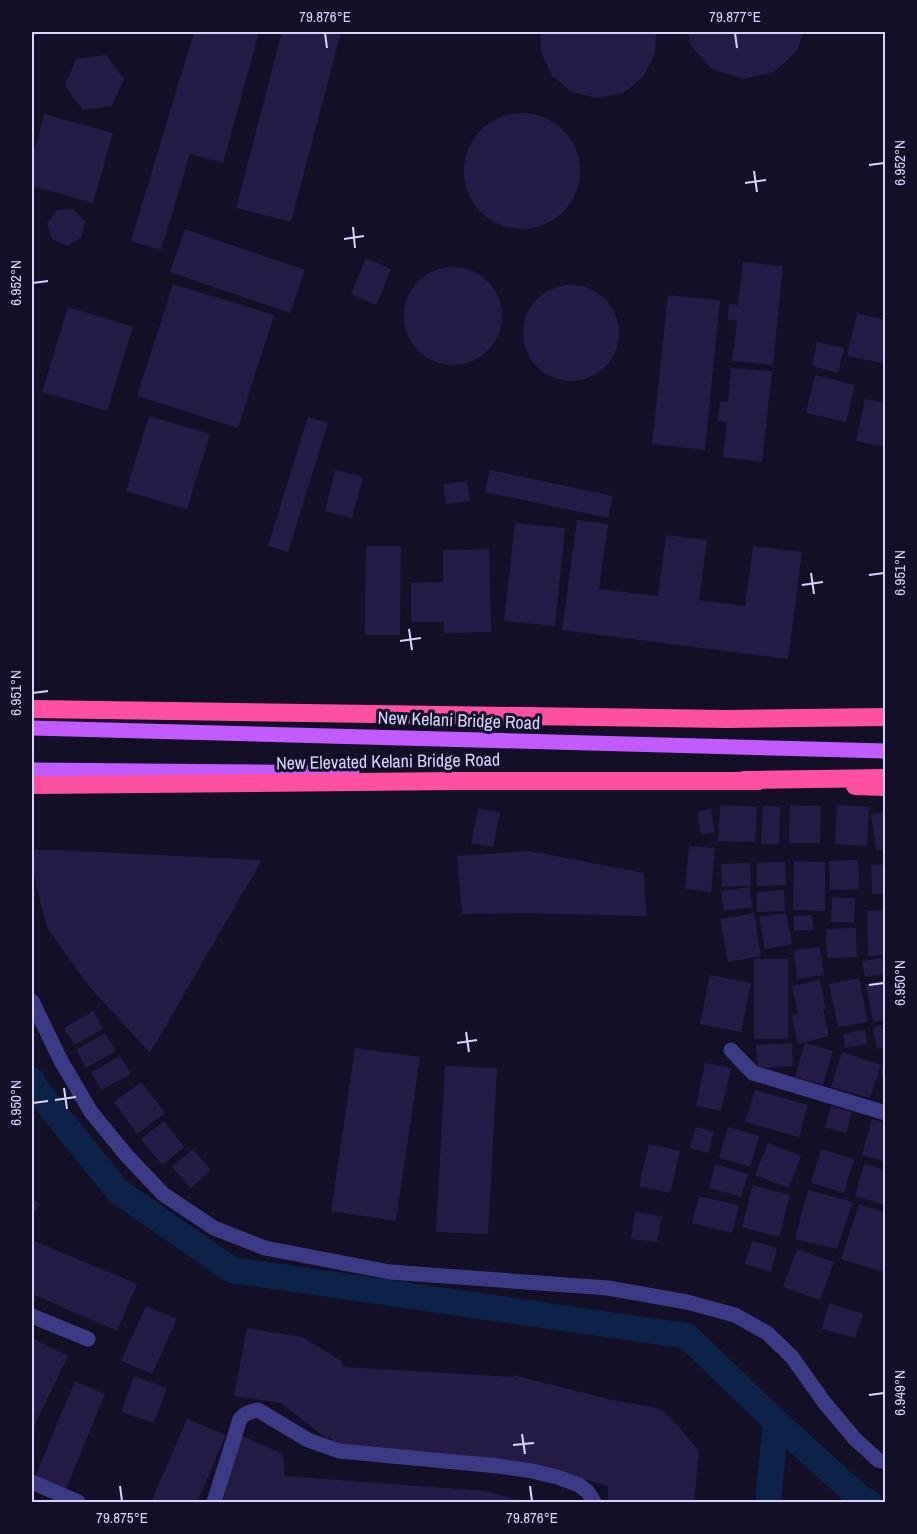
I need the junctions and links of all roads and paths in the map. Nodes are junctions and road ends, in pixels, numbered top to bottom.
1 (32, 709) edge
2 (885, 717) edge
3 (727, 719) junction
4 (32, 728) edge
5 (885, 728) edge
6 (885, 751) edge
7 (32, 770) edge
8 (885, 778) edge
9 (744, 780) junction
10 (32, 785) edge
11 (885, 787) edge
12 (32, 1001) edge
13 (731, 1050) dead end
14 (885, 1113) edge
15 (32, 1316) edge
16 (88, 1339) dead end
17 (885, 1462) edge
18 (32, 1482) edge
19 (78, 1503) edge
20 (214, 1503) edge
21 (594, 1503) edge

1 - 3 highway
2 - 3 highway
3 - 5 highway
4 - 6 main road, New Kelani Bridge Road
7 - 8 main road
8 - 9 highway, bridge
9 - 10 highway, New Elevated Kelani Bridge Road
9 - 11 highway, bridge
12 - 17 street
13 - 14 street
15 - 16 street
18 - 19 street
20 - 21 street

